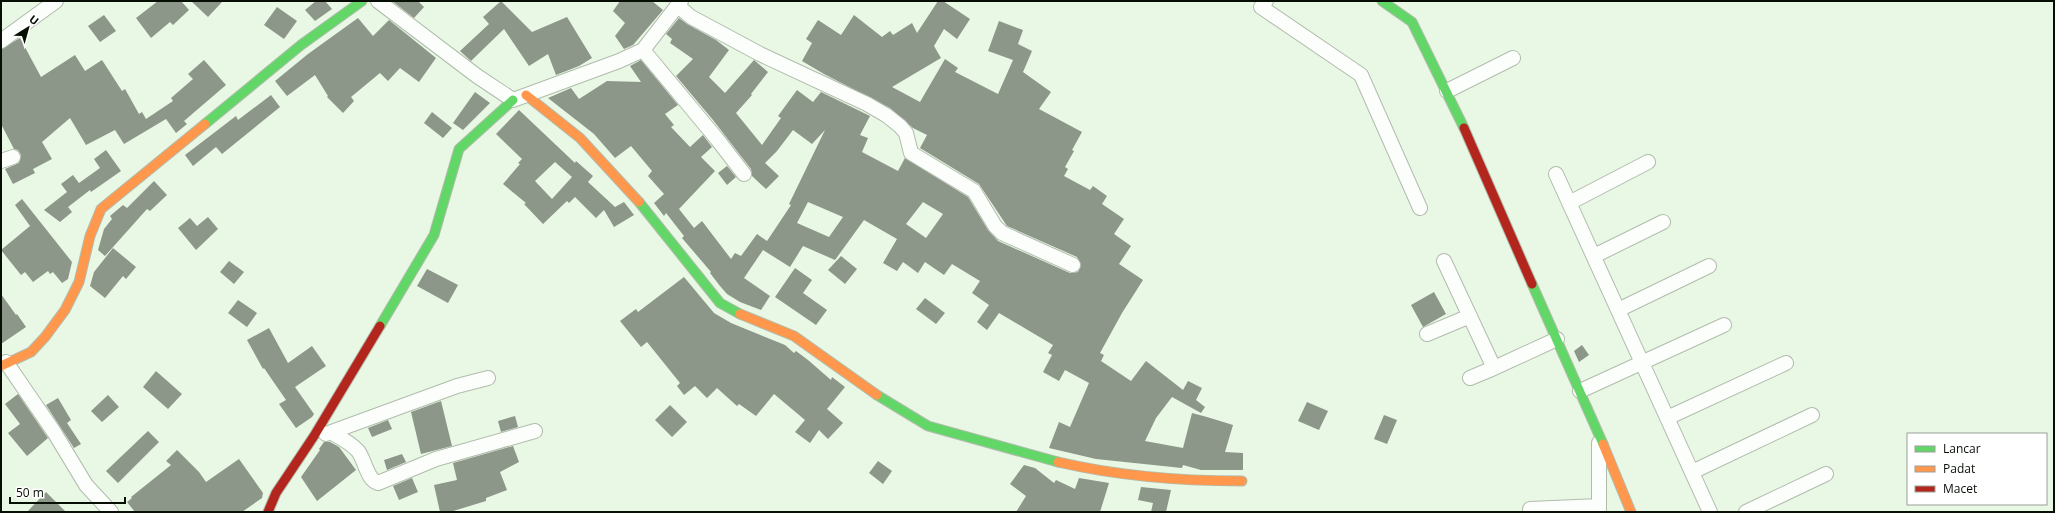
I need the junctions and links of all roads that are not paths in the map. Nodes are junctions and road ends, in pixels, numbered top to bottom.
1 (56, 1) edge
2 (362, 1) edge
3 (378, 1) edge
4 (1266, 1) edge
5 (1382, 1) edge
6 (680, 4) edge
7 (1, 41) edge
8 (643, 50) junction
9 (1513, 58) dead end
10 (1447, 91) junction
11 (520, 98) junction
12 (1648, 162) dead end
13 (744, 174) dead end
14 (1556, 174) dead end
15 (1569, 202) junction
16 (1420, 208) dead end
17 (1664, 222) dead end
18 (1594, 256) junction
19 (1444, 261) dead end
20 (1073, 265) dead end
21 (1709, 266) dead end
22 (1618, 310) junction
23 (1470, 316) junction
24 (1724, 325) dead end
25 (1427, 334) dead end
26 (1557, 340) junction
27 (1642, 362) junction
28 (4, 364) edge
29 (1786, 364) dead end
30 (1494, 368) junction
31 (488, 378) dead end
32 (1470, 378) dead end
33 (1580, 391) junction
34 (1812, 415) dead end
35 (1667, 418) junction
36 (535, 431) dead end
37 (332, 433) junction
38 (1599, 435) junction
39 (314, 436) junction
40 (1692, 472) junction
41 (1826, 474) dead end
42 (1242, 481) dead end
43 (1599, 509) edge
44 (111, 512) edge
45 (268, 512) edge
46 (1530, 512) edge
47 (1631, 512) edge
48 (1710, 512) edge
49 (1746, 512) edge

1 - 7 street
2 - 28 street
3 - 11 street
4 - 16 street
5 - 10 street
6 - 8 street
6 - 20 street
8 - 11 street
8 - 13 street
9 - 10 street
10 - 26 street
11 - 39 street
11 - 42 street
12 - 15 street
14 - 15 street
15 - 18 street
17 - 18 street
18 - 22 street
19 - 23 street
21 - 22 street
22 - 27 street
23 - 25 street
23 - 30 street
24 - 27 street
26 - 30 street
26 - 33 street
27 - 33 street
27 - 35 street
28 - 44 street
29 - 35 street
30 - 32 street
31 - 37 street
33 - 38 street
34 - 40 street
35 - 40 street
36 - 37 street
37 - 39 street
38 - 43 street
38 - 47 street
39 - 45 street
40 - 48 street
41 - 49 street
43 - 46 street

